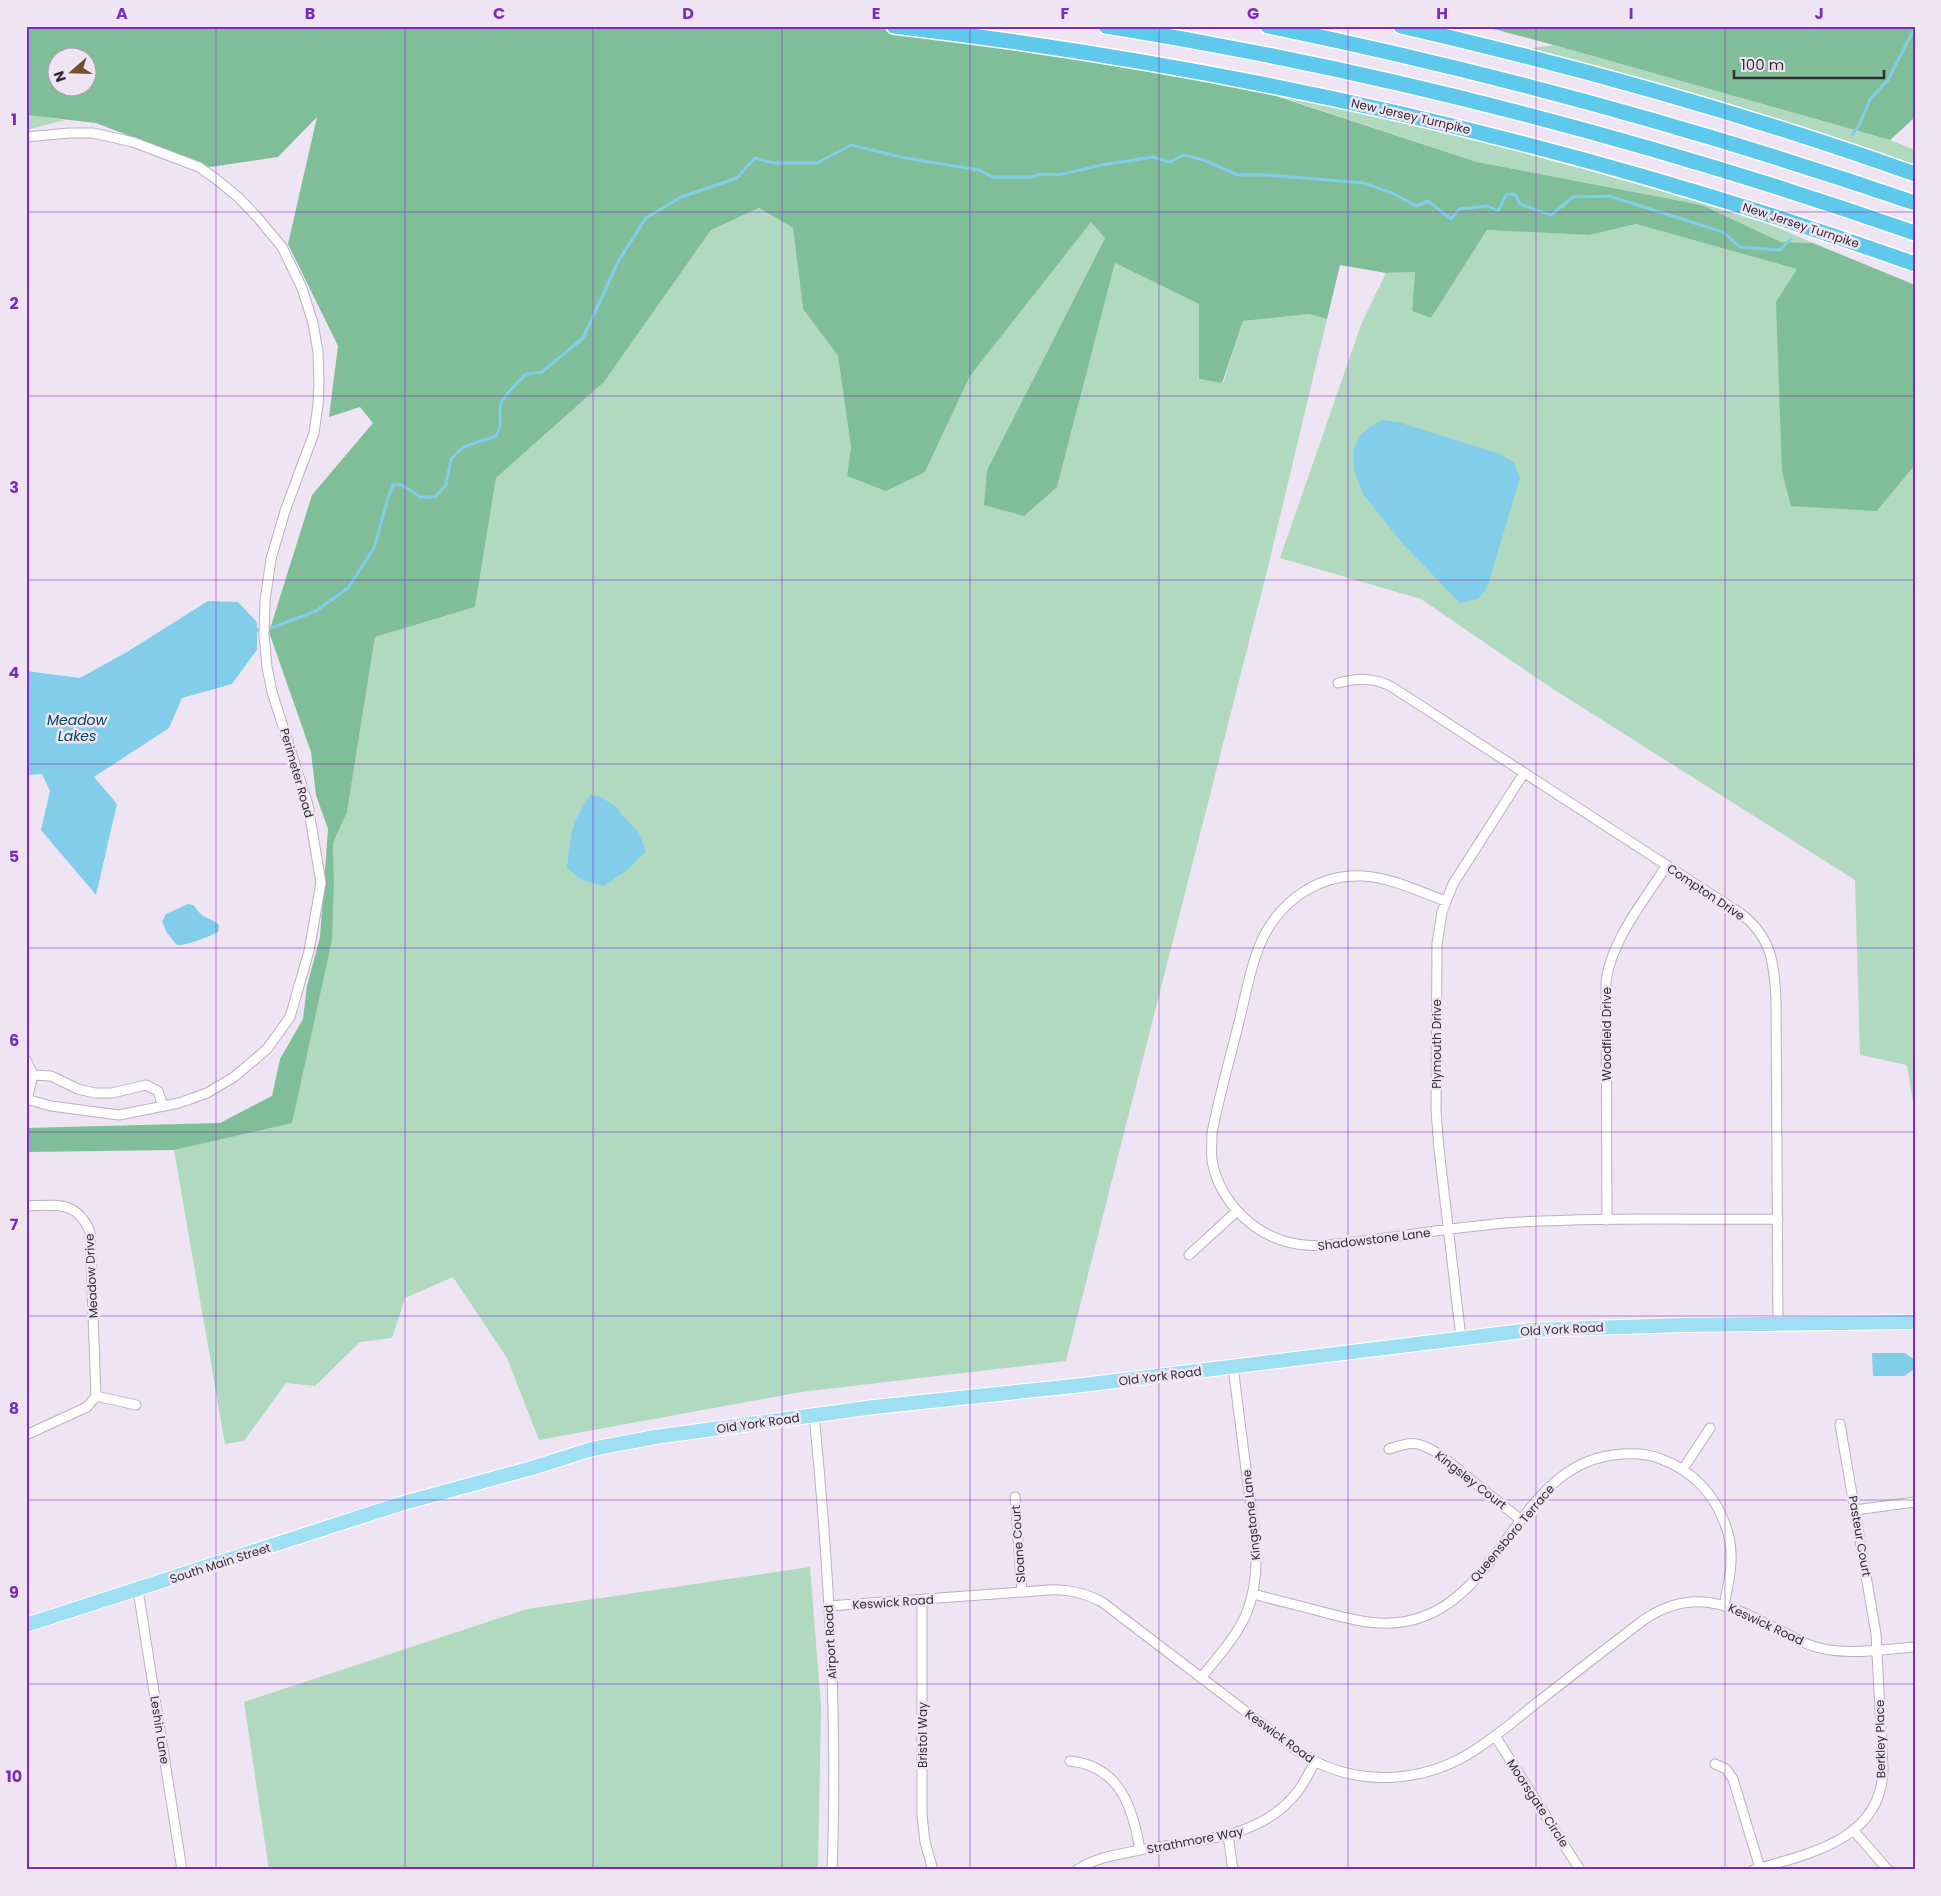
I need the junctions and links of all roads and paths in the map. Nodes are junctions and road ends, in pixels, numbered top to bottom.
1 (894, 26) edge
2 (1106, 26) edge
3 (1268, 26) edge
4 (1401, 26) edge
5 (26, 137) edge
6 (1915, 174) edge
7 (1915, 203) edge
8 (1915, 234) edge
9 (1915, 264) edge
10 (1338, 683) dead end
11 (1524, 773) junction
12 (1667, 865) junction
13 (1446, 901) junction
14 (26, 1060) edge
15 (33, 1075) junction
16 (27, 1099) edge
17 (163, 1106) junction
18 (26, 1206) edge
19 (1237, 1211) junction
20 (1778, 1219) junction
21 (1607, 1220) junction
22 (1448, 1230) junction
23 (1189, 1255) dead end
24 (1915, 1322) edge
25 (1778, 1324) junction
26 (1462, 1338) junction
27 (1233, 1367) junction
28 (96, 1396) junction
29 (136, 1405) dead end
30 (814, 1415) junction
31 (1840, 1424) dead end
32 (1710, 1428) dead end
33 (26, 1435) edge
34 (1389, 1449) dead end
35 (1683, 1469) junction
36 (1015, 1496) dead end
37 (414, 1500) joint
38 (1915, 1502) edge
39 (1855, 1510) junction
40 (1522, 1520) junction
41 (138, 1590) junction
42 (1022, 1592) junction
43 (1253, 1594) junction
44 (922, 1600) junction
45 (1724, 1605) junction
46 (828, 1606) junction
47 (26, 1625) edge
48 (1915, 1647) edge
49 (1877, 1649) junction
50 (1202, 1678) junction
51 (1495, 1736) junction
52 (1070, 1761) dead end
53 (1315, 1762) junction
54 (1715, 1764) dead end
55 (1854, 1830) junction
56 (1228, 1835) junction
57 (1140, 1850) junction
58 (1756, 1869) edge
59 (182, 1870) edge
60 (832, 1870) edge
61 (933, 1870) edge
62 (1077, 1870) edge
63 (1233, 1870) edge
64 (1580, 1870) edge
65 (1888, 1870) edge

1 - 9 highway, New Jersey Turnpike
2 - 8 highway
3 - 7 highway
4 - 6 highway
5 - 17 street, Perimeter Road
10 - 11 street, Compton Drive
11 - 12 street, Compton Drive
11 - 13 street, Plymouth Drive
12 - 20 street, Compton Drive
12 - 21 street, Woodfield Drive
13 - 19 street, Shadowstone Lane
13 - 22 street, Plymouth Drive
14 - 15 street
15 - 16 street, Perimeter Road
15 - 17 street
16 - 17 street, Perimeter Road
18 - 28 street, Meadow Drive
19 - 22 street, Shadowstone Lane
19 - 23 street
20 - 21 street, Shadowstone Lane
20 - 25 street, Compton Drive
21 - 22 street, Shadowstone Lane
22 - 26 street, Plymouth Drive
24 - 25 main road, Old York Road
25 - 26 main road, Old York Road
26 - 27 main road, Old York Road
27 - 30 main road, Old York Road
27 - 43 street, Kingstone Lane
28 - 29 street
28 - 33 street
30 - 37 main road, Old York Road
30 - 46 street, Airport Road
31 - 39 street, Pasteur Court
32 - 35 street
34 - 40 street, Kingsley Court
35 - 40 street, Queensboro Terrace
35 - 45 street, Queensboro Terrace
36 - 42 street, Sloane Court
37 - 41 main road, South Main Street
38 - 39 street
39 - 49 street, Pasteur Court
40 - 43 street, Queensboro Terrace
41 - 47 main road, South Main Street
41 - 59 street, Leshin Lane
42 - 44 street, Keswick Road
42 - 50 street, Keswick Road
43 - 50 street, Kingstone Lane
44 - 46 street, Keswick Road
44 - 61 street, Bristol Way
45 - 49 street, Keswick Road
45 - 51 street, Keswick Road
46 - 60 street, Airport Road
48 - 49 street, Keswick Road
49 - 55 street, Berkley Place
50 - 53 street, Keswick Road
51 - 53 street, Keswick Road
51 - 64 street, Moorsgate Circle
52 - 57 street
53 - 56 street, Strathmore Way
54 - 58 street
55 - 58 street, Berkley Place
55 - 65 street
56 - 57 street, Strathmore Way
56 - 63 street
57 - 62 street, Strathmore Way

